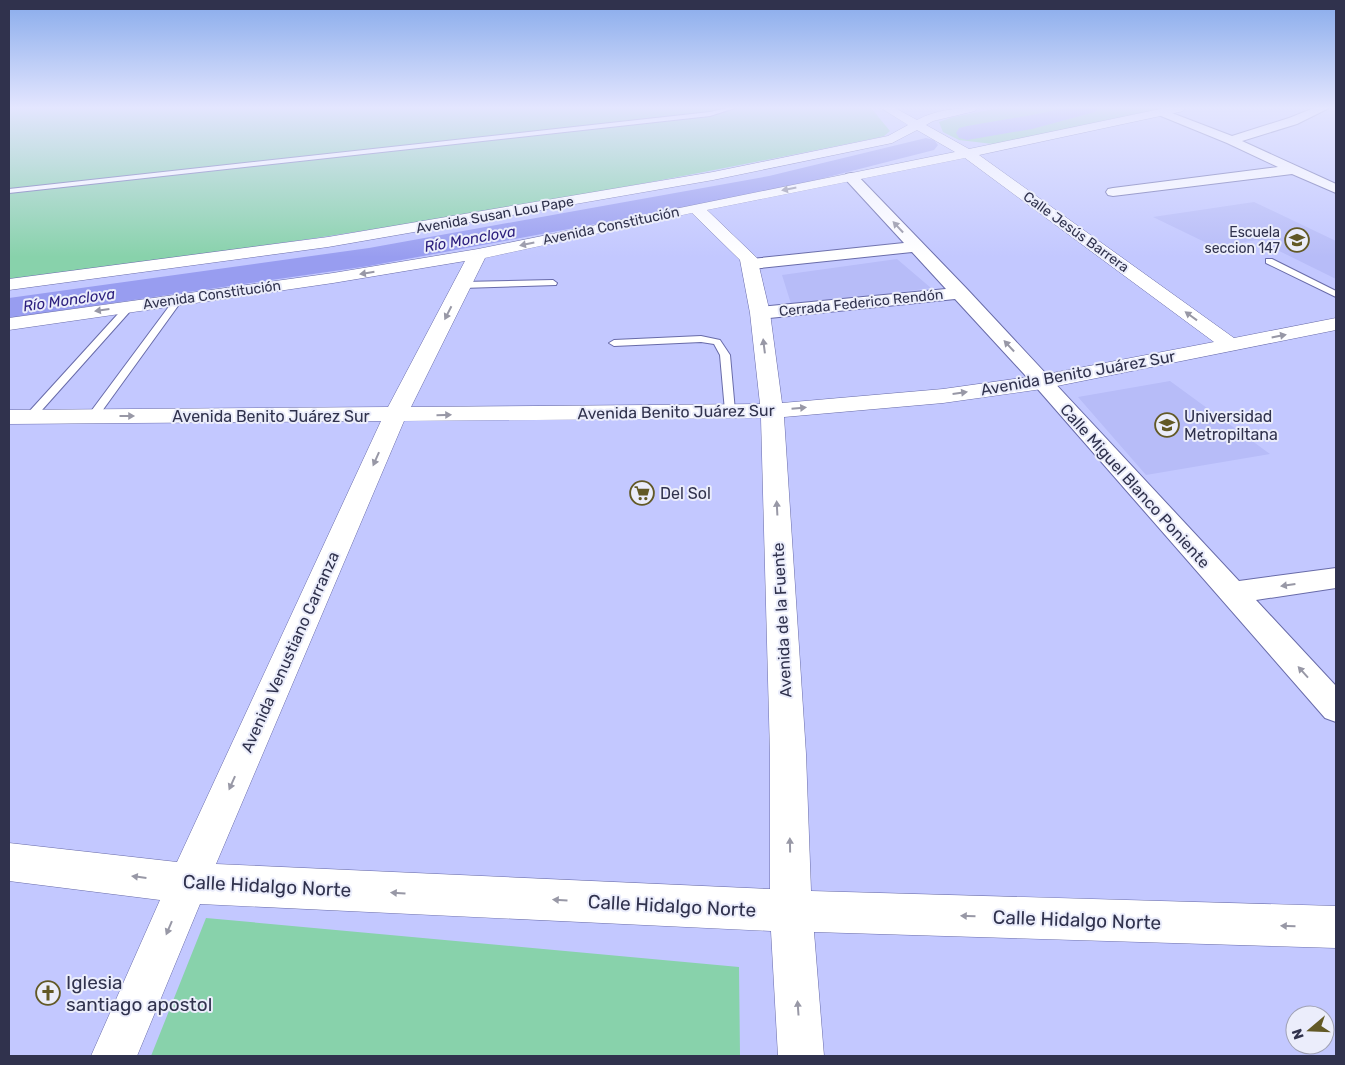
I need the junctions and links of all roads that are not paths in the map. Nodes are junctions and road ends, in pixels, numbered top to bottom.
1 (307, 158) edge
2 (802, 158) edge
3 (920, 158) edge
4 (974, 158) edge
5 (1268, 158) edge
6 (1295, 170) junction
7 (851, 177) junction
8 (1336, 188) edge
9 (9, 190) edge
10 (1113, 192) dead end
11 (695, 208) junction
12 (917, 247) junction
13 (478, 254) junction
14 (1269, 261) dead end
15 (751, 264) junction
16 (553, 283) dead end
17 (9, 284) edge
18 (462, 285) junction
19 (961, 293) junction
20 (1336, 294) edge
21 (179, 299) junction
22 (130, 306) junction
23 (760, 313) junction
24 (9, 324) edge
25 (1336, 324) edge
26 (614, 343) dead end
27 (1231, 345) junction
28 (1042, 382) junction
29 (730, 411) junction
30 (772, 411) junction
31 (395, 415) junction
32 (20, 416) edge
33 (93, 416) junction
34 (1336, 578) edge
35 (1231, 593) junction
36 (1336, 708) edge
37 (9, 862) edge
38 (188, 883) junction
39 (791, 911) junction
40 (1336, 927) edge
41 (114, 1056) edge
42 (801, 1056) edge

1 - 9 lane
2 - 17 street, Avenida Susan Lou Pape
3 - 7 street, Avenida Constitución
27 -> 4 street, Calle Jesús Barrera
5 - 6 street
6 - 8 street
6 - 10 street
7 -> 11 street, Avenida Constitución
12 -> 7 street, Calle Miguel Blanco Poniente
11 -> 13 street, Avenida Constitución
11 - 15 street
12 - 15 street
12 - 19 street, Calle Miguel Blanco Poniente
13 - 18 street, Avenida Venustiano Carranza
13 -> 21 street, Avenida Constitución
14 - 20 lane
15 - 23 street, Avenida de la Fuente
16 - 18 lane
18 -> 31 street, Avenida Venustiano Carranza
19 - 23 street, Cerrada Federico Rendón
28 -> 19 street, Calle Miguel Blanco Poniente
21 - 22 street, Avenida Constitución
21 - 33 lane
22 -> 24 street, Avenida Constitución
22 - 32 lane
30 -> 23 street, Avenida de la Fuente
27 -> 25 street, Avenida Benito Juárez Sur
26 - 29 lane
27 - 28 street, Avenida Benito Juárez Sur
30 -> 28 street, Avenida Benito Juárez Sur
28 - 35 street, Calle Miguel Blanco Poniente
29 - 30 street, Avenida Benito Juárez Sur
31 -> 29 street, Avenida Benito Juárez Sur
39 -> 30 street, Avenida de la Fuente
33 -> 31 street, Avenida Benito Juárez Sur
31 -> 38 street, Avenida Venustiano Carranza
32 - 33 street, Avenida Benito Juárez Sur
34 -> 35 street
36 -> 35 street, Calle Miguel Blanco Poniente
38 -> 37 street, Calle Hidalgo Norte
39 -> 38 street, Calle Hidalgo Norte
38 -> 41 street, Avenida Venustiano Carranza
40 -> 39 street, Calle Hidalgo Norte
42 -> 39 street, Avenida de la Fuente

